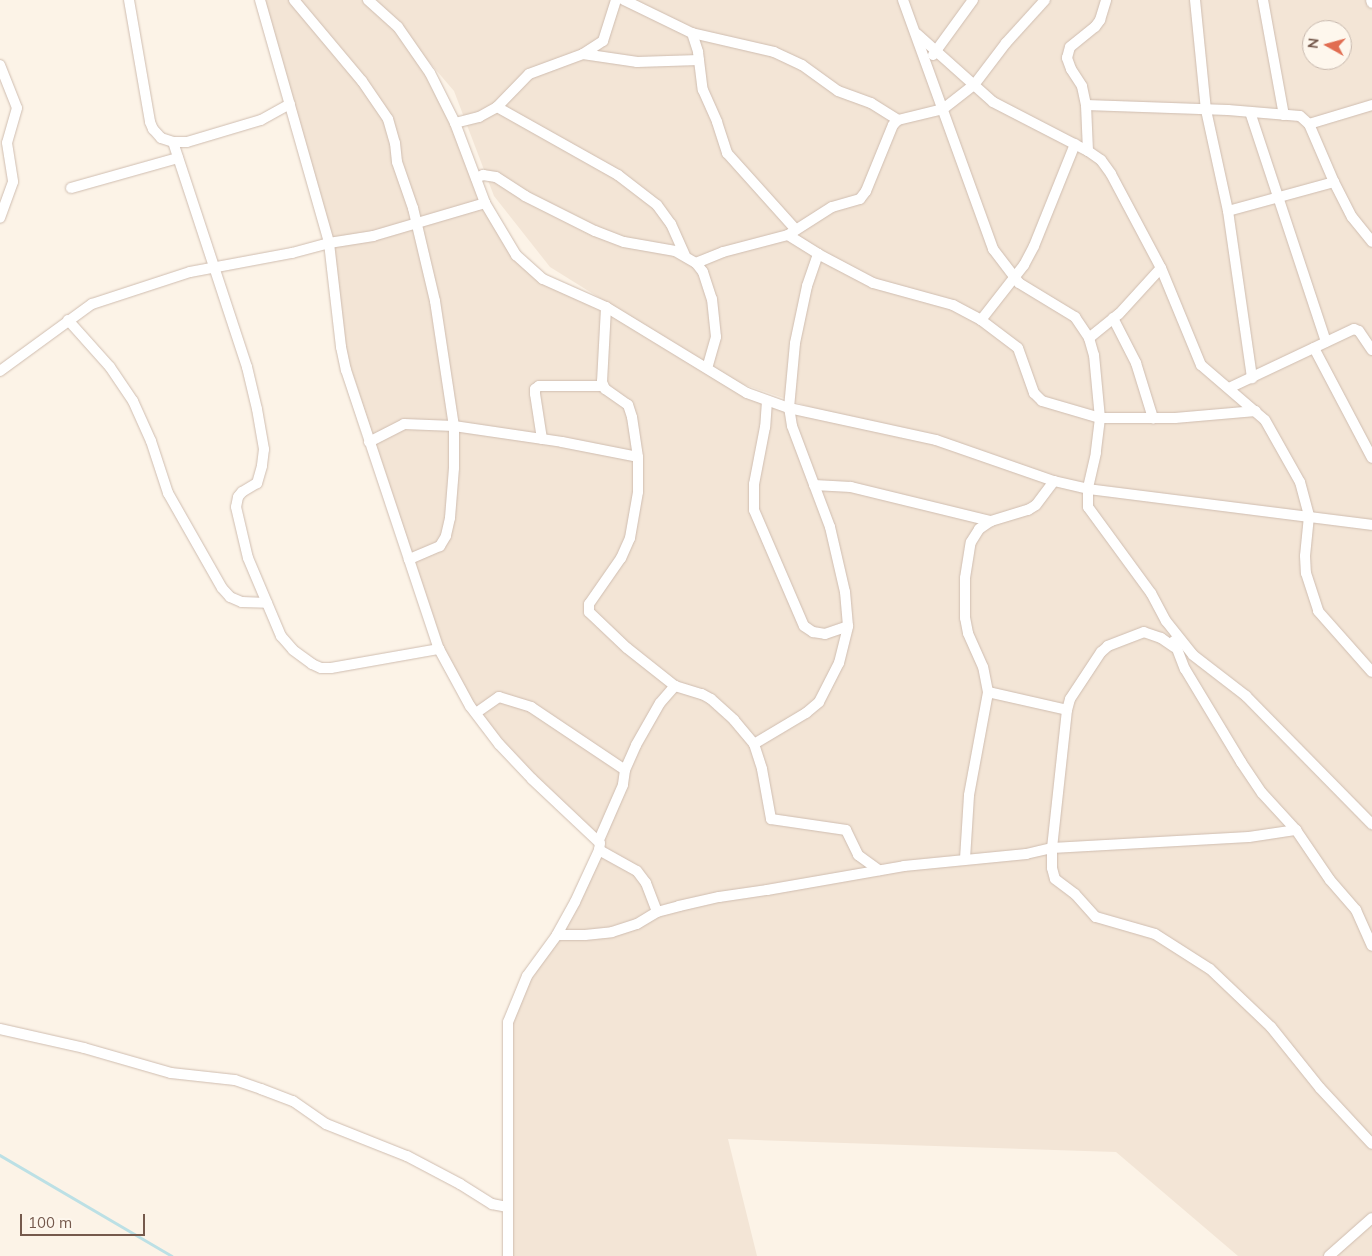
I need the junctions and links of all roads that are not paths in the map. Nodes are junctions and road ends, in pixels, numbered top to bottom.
1 (128, 0) edge
2 (260, 0) edge
3 (294, 0) edge
4 (368, 0) edge
5 (616, 0) edge
6 (624, 0) edge
7 (904, 0) edge
8 (973, 0) edge
9 (1045, 0) edge
10 (1106, 0) edge
11 (1195, 0) edge
12 (1263, 0) edge
13 (692, 33) junction
14 (916, 34) junction
15 (936, 51) junction
16 (583, 54) junction
17 (699, 60) junction
18 (927, 64) junction
19 (0, 65) edge
20 (974, 85) junction
21 (290, 104) junction
22 (1086, 105) junction
23 (1372, 105) edge
24 (497, 107) junction
25 (943, 109) junction
26 (1206, 110) junction
27 (1250, 112) junction
28 (1284, 115) junction
29 (898, 120) junction
30 (455, 123) junction
31 (1309, 124) junction
32 (173, 142) junction
33 (1075, 144) junction
34 (1088, 151) junction
35 (178, 158) junction
36 (476, 178) junction
37 (1334, 182) junction
38 (71, 188) dead end
39 (1279, 198) junction
40 (485, 203) junction
41 (1228, 211) junction
42 (0, 218) edge
43 (416, 223) junction
44 (792, 233) junction
45 (1372, 242) edge
46 (329, 243) junction
47 (818, 254) junction
48 (685, 255) junction
49 (696, 263) junction
50 (214, 267) junction
51 (1161, 268) junction
52 (1015, 279) junction
53 (606, 307) junction
54 (1113, 318) junction
55 (68, 320) junction
56 (981, 320) junction
57 (1089, 338) junction
58 (1326, 342) junction
59 (1314, 348) junction
60 (1372, 350) edge
61 (707, 368) junction
62 (0, 371) edge
63 (1252, 378) junction
64 (603, 386) junction
65 (1229, 388) junction
66 (767, 401) junction
67 (789, 408) junction
68 (1256, 410) junction
69 (1100, 418) junction
70 (1153, 418) junction
71 (454, 426) junction
72 (542, 439) junction
73 (369, 442) junction
74 (638, 457) junction
75 (1372, 458) edge
76 (1054, 481) junction
77 (814, 484) junction
78 (1088, 489) junction
79 (1309, 516) junction
80 (991, 520) junction
81 (1371, 522) edge
82 (409, 559) junction
83 (267, 603) junction
84 (848, 626) junction
85 (1173, 631) junction
86 (1174, 646) junction
87 (439, 650) junction
88 (1372, 672) edge
89 (675, 686) junction
90 (988, 692) junction
91 (1067, 710) junction
92 (476, 713) junction
93 (754, 744) junction
94 (626, 770) junction
95 (1372, 824) edge
96 (1296, 830) junction
97 (599, 845) junction
98 (1052, 848) junction
99 (965, 860) junction
100 (879, 870) junction
101 (657, 912) junction
102 (557, 935) junction
103 (1372, 946) edge
104 (0, 1029) edge
105 (1372, 1144) edge
106 (508, 1206) junction
107 (1372, 1218) edge
108 (508, 1256) edge
109 (1329, 1256) edge

1 - 32 street
2 - 21 street
3 - 43 street
4 - 30 street
5 - 16 street
6 - 13 street
7 - 14 street
8 - 15 street
9 - 20 street
10 - 22 street
11 - 26 street
12 - 28 street
13 - 17 street
13 - 29 street
14 - 15 street
14 - 18 street
15 - 18 street
15 - 20 street
16 - 17 street
16 - 24 street
17 - 44 street
18 - 25 street
19 - 42 street
20 - 25 street
20 - 33 street
21 - 32 street
21 - 46 street
22 - 26 street
22 - 34 street
23 - 31 street
24 - 30 street
24 - 48 street
25 - 29 street
25 - 52 street
26 - 27 street
26 - 41 street
27 - 28 street
27 - 39 street
28 - 31 street
29 - 44 street
30 - 36 street
31 - 37 street
32 - 35 street
33 - 34 street
33 - 52 street
34 - 51 street
35 - 38 street
35 - 50 street
36 - 40 street
36 - 48 street
37 - 39 street
37 - 45 street
39 - 41 street
39 - 58 street
40 - 43 street
40 - 53 street
41 - 63 street
43 - 46 street
43 - 71 street
44 - 47 street
44 - 49 street
46 - 50 street
46 - 73 street
47 - 56 street
47 - 67 street
48 - 49 street
49 - 61 street
50 - 55 street
50 - 83 street
51 - 54 street
51 - 65 street
52 - 56 street
52 - 57 street
53 - 61 street
53 - 64 street
54 - 57 street
54 - 70 street
55 - 62 street
55 - 83 street
56 - 69 street
57 - 69 street
58 - 59 street
58 - 60 street
59 - 63 street
59 - 75 street
61 - 66 street
63 - 65 street
64 - 72 street
64 - 74 street
65 - 68 street
66 - 67 street
66 - 84 street
67 - 76 street
67 - 77 street
68 - 70 street
68 - 79 street
69 - 70 street
69 - 78 street
71 - 72 street
71 - 73 street
71 - 82 street
72 - 74 street
73 - 82 street
74 - 89 street
76 - 78 street
76 - 80 street
77 - 80 street
77 - 84 street
78 - 79 street
78 - 85 street
79 - 81 street
79 - 88 street
80 - 90 street
82 - 87 street
83 - 87 street
84 - 93 street
85 - 86 street
85 - 95 street
86 - 91 street
86 - 96 street
87 - 92 street
89 - 93 street
89 - 94 street
90 - 91 street
90 - 99 street
91 - 98 street
92 - 94 street
92 - 97 street
93 - 100 street
94 - 97 street
96 - 98 street
96 - 103 street
97 - 101 street
97 - 102 street
98 - 99 street
98 - 105 street
99 - 100 street
100 - 101 street
101 - 102 street
102 - 106 street
104 - 106 street
106 - 108 street
107 - 109 street

